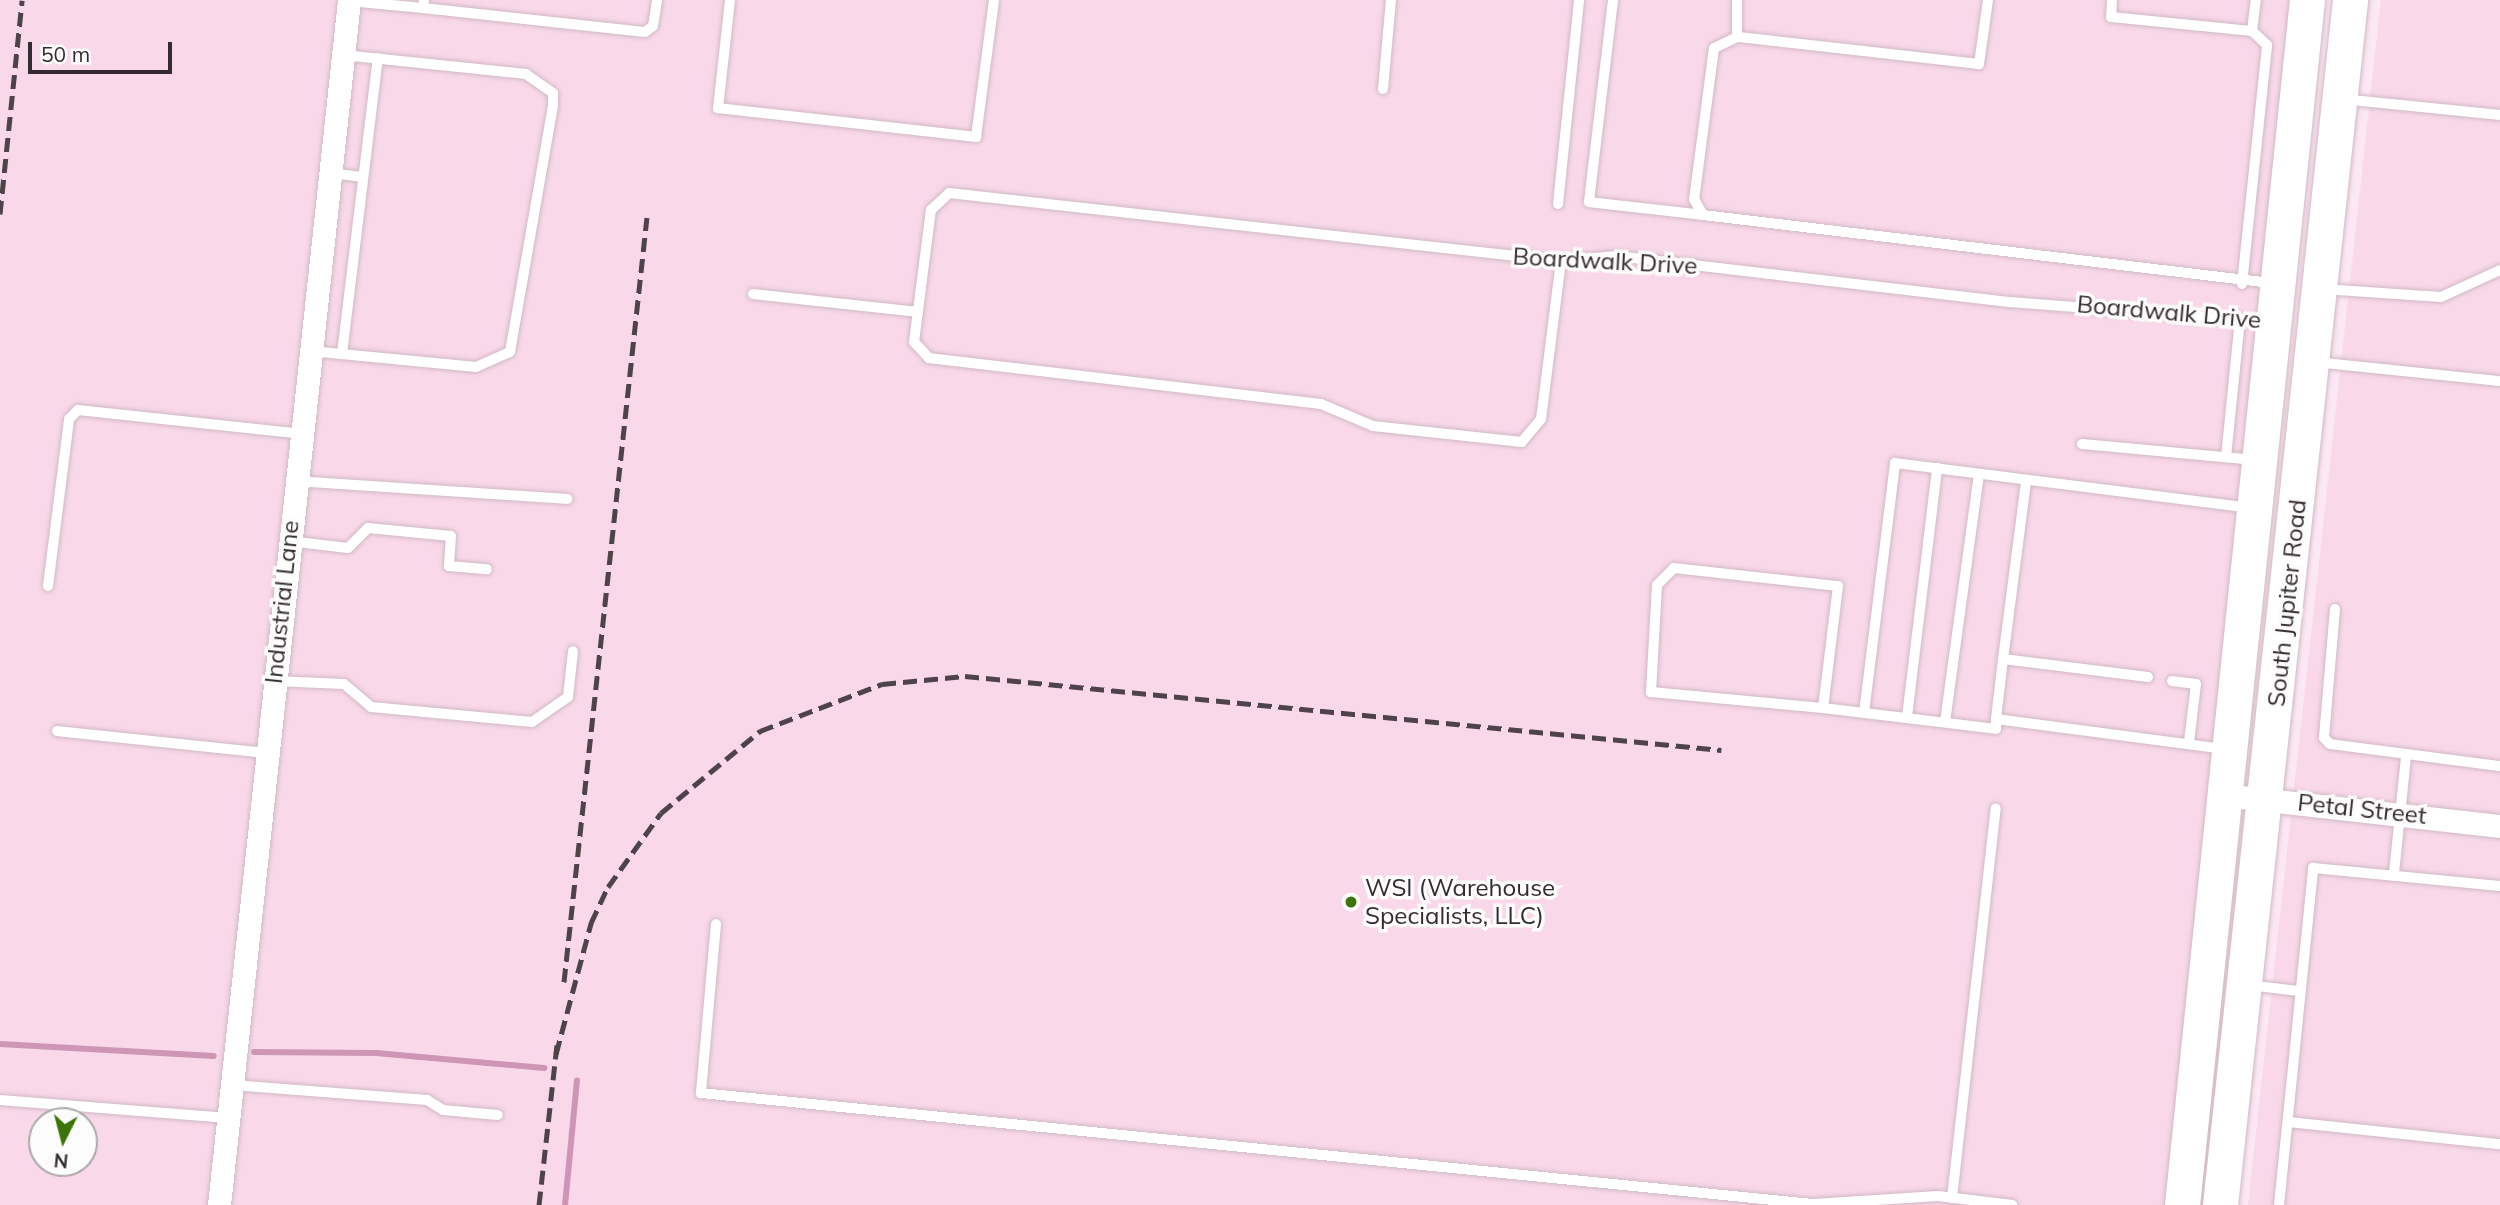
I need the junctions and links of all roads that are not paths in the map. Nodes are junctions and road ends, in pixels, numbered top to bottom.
1 (349, 0) edge
2 (657, 0) edge
3 (730, 0) edge
4 (993, 0) edge
5 (1391, 0) edge
6 (1579, 0) edge
7 (1613, 0) edge
8 (1737, 0) edge
9 (1988, 0) edge
10 (2112, 0) edge
11 (2256, 0) edge
12 (2307, 0) edge
13 (2350, 0) edge
14 (423, 4) edge
15 (2252, 31) junction
16 (1737, 37) junction
17 (343, 55) junction
18 (378, 58) junction
19 (1383, 89) dead end
20 (2339, 98) junction
21 (2500, 115) edge
22 (330, 173) junction
23 (363, 177) junction
24 (1558, 204) dead end
25 (1703, 215) junction
26 (1561, 261) junction
27 (2500, 270) edge
28 (2242, 284) junction
29 (2278, 284) junction
30 (2319, 289) junction
31 (753, 294) dead end
32 (918, 312) junction
33 (2240, 319) junction
34 (2274, 322) junction
35 (310, 351) junction
36 (342, 354) junction
37 (2311, 362) junction
38 (2500, 381) edge
39 (301, 434) junction
40 (2082, 444) dead end
41 (2242, 459) junction
42 (1937, 468) junction
43 (1979, 475) junction
44 (296, 481) junction
45 (2026, 481) junction
46 (566, 499) dead end
47 (2253, 509) junction
48 (2297, 511) junction
49 (289, 541) junction
50 (487, 569) dead end
51 (48, 586) dead end
52 (2335, 609) dead end
53 (573, 651) dead end
54 (2003, 659) junction
55 (2148, 677) dead end
56 (274, 681) junction
57 (2172, 681) dead end
58 (1823, 708) junction
59 (1864, 713) junction
60 (1907, 717) junction
61 (1996, 719) junction
62 (1945, 722) junction
63 (57, 731) dead end
64 (2189, 742) junction
65 (2227, 750) junction
66 (266, 753) junction
67 (2406, 757) junction
68 (2500, 765) edge
69 (2223, 795) junction
70 (2266, 800) junction
71 (1996, 808) dead end
72 (2400, 812) junction
73 (2500, 826) edge
74 (2394, 873) junction
75 (2500, 886) edge
76 (716, 923) dead end
77 (2245, 984) junction
78 (2298, 991) junction
79 (232, 1085) junction
80 (0, 1100) edge
81 (498, 1115) dead end
82 (228, 1118) junction
83 (2289, 1122) junction
84 (2500, 1144) edge
85 (1952, 1198) junction
86 (219, 1205) edge
87 (2012, 1205) edge
88 (2182, 1205) edge
89 (2220, 1205) edge
90 (2279, 1205) edge

1 - 14 lane
1 - 17 street, Industrial Lane
2 - 14 lane
3 - 4 lane
5 - 19 lane
6 - 24 lane
7 - 25 lane
8 - 16 lane
9 - 16 lane
10 - 15 lane
11 - 15 lane
12 - 29 main road, South Jupiter Road
13 - 20 main road, South Jupiter Road
15 - 28 lane
16 - 25 lane
17 - 18 lane
17 - 22 street, Industrial Lane
18 - 23 lane
18 - 36 lane
20 - 21 lane
20 - 30 main road, South Jupiter Road
22 - 23 lane
22 - 35 street, Industrial Lane
23 - 36 lane
25 - 28 lane
26 - 32 lane, Boardwalk Drive
26 - 32 lane, Boardwalk Drive
26 - 33 lane, Boardwalk Drive
27 - 30 lane
28 - 29 lane
29 - 30 main road
29 - 34 main road, South Jupiter Road
30 - 37 main road, South Jupiter Road
31 - 32 lane
33 - 34 lane, Boardwalk Drive
33 - 41 lane
34 - 41 main road, South Jupiter Road
35 - 36 lane
35 - 39 street, Industrial Lane
37 - 38 lane
37 - 48 main road, South Jupiter Road
39 - 44 street, Industrial Lane
39 - 51 lane
40 - 41 lane
41 - 47 main road, South Jupiter Road
42 - 43 lane
42 - 59 lane
42 - 60 lane
43 - 45 lane
43 - 62 lane
44 - 46 lane
44 - 49 street, Industrial Lane
45 - 47 lane
45 - 54 lane
47 - 48 main road
47 - 65 main road, South Jupiter Road
48 - 70 main road, South Jupiter Road
49 - 50 lane
49 - 56 street, Industrial Lane
52 - 67 lane
53 - 56 lane
54 - 55 lane
54 - 61 lane
56 - 66 street, Industrial Lane
57 - 64 lane
58 - 58 lane
58 - 59 lane
59 - 60 lane
60 - 62 lane
61 - 62 lane
61 - 64 lane
63 - 66 lane
64 - 65 lane
65 - 69 main road, South Jupiter Road
66 - 79 street, Industrial Lane
67 - 68 lane
67 - 72 lane
69 - 70 street, Petal Street
69 - 88 main road, South Jupiter Road
70 - 72 street, Petal Street
70 - 77 main road, South Jupiter Road
71 - 85 lane
72 - 73 street, Petal Street
72 - 74 lane
74 - 75 lane
74 - 78 lane
76 - 85 lane
77 - 78 lane
77 - 89 main road, South Jupiter Road
78 - 83 lane
79 - 81 lane
79 - 82 street, Industrial Lane
80 - 82 lane
82 - 86 street, Industrial Lane
83 - 84 lane
83 - 90 lane
85 - 87 lane

